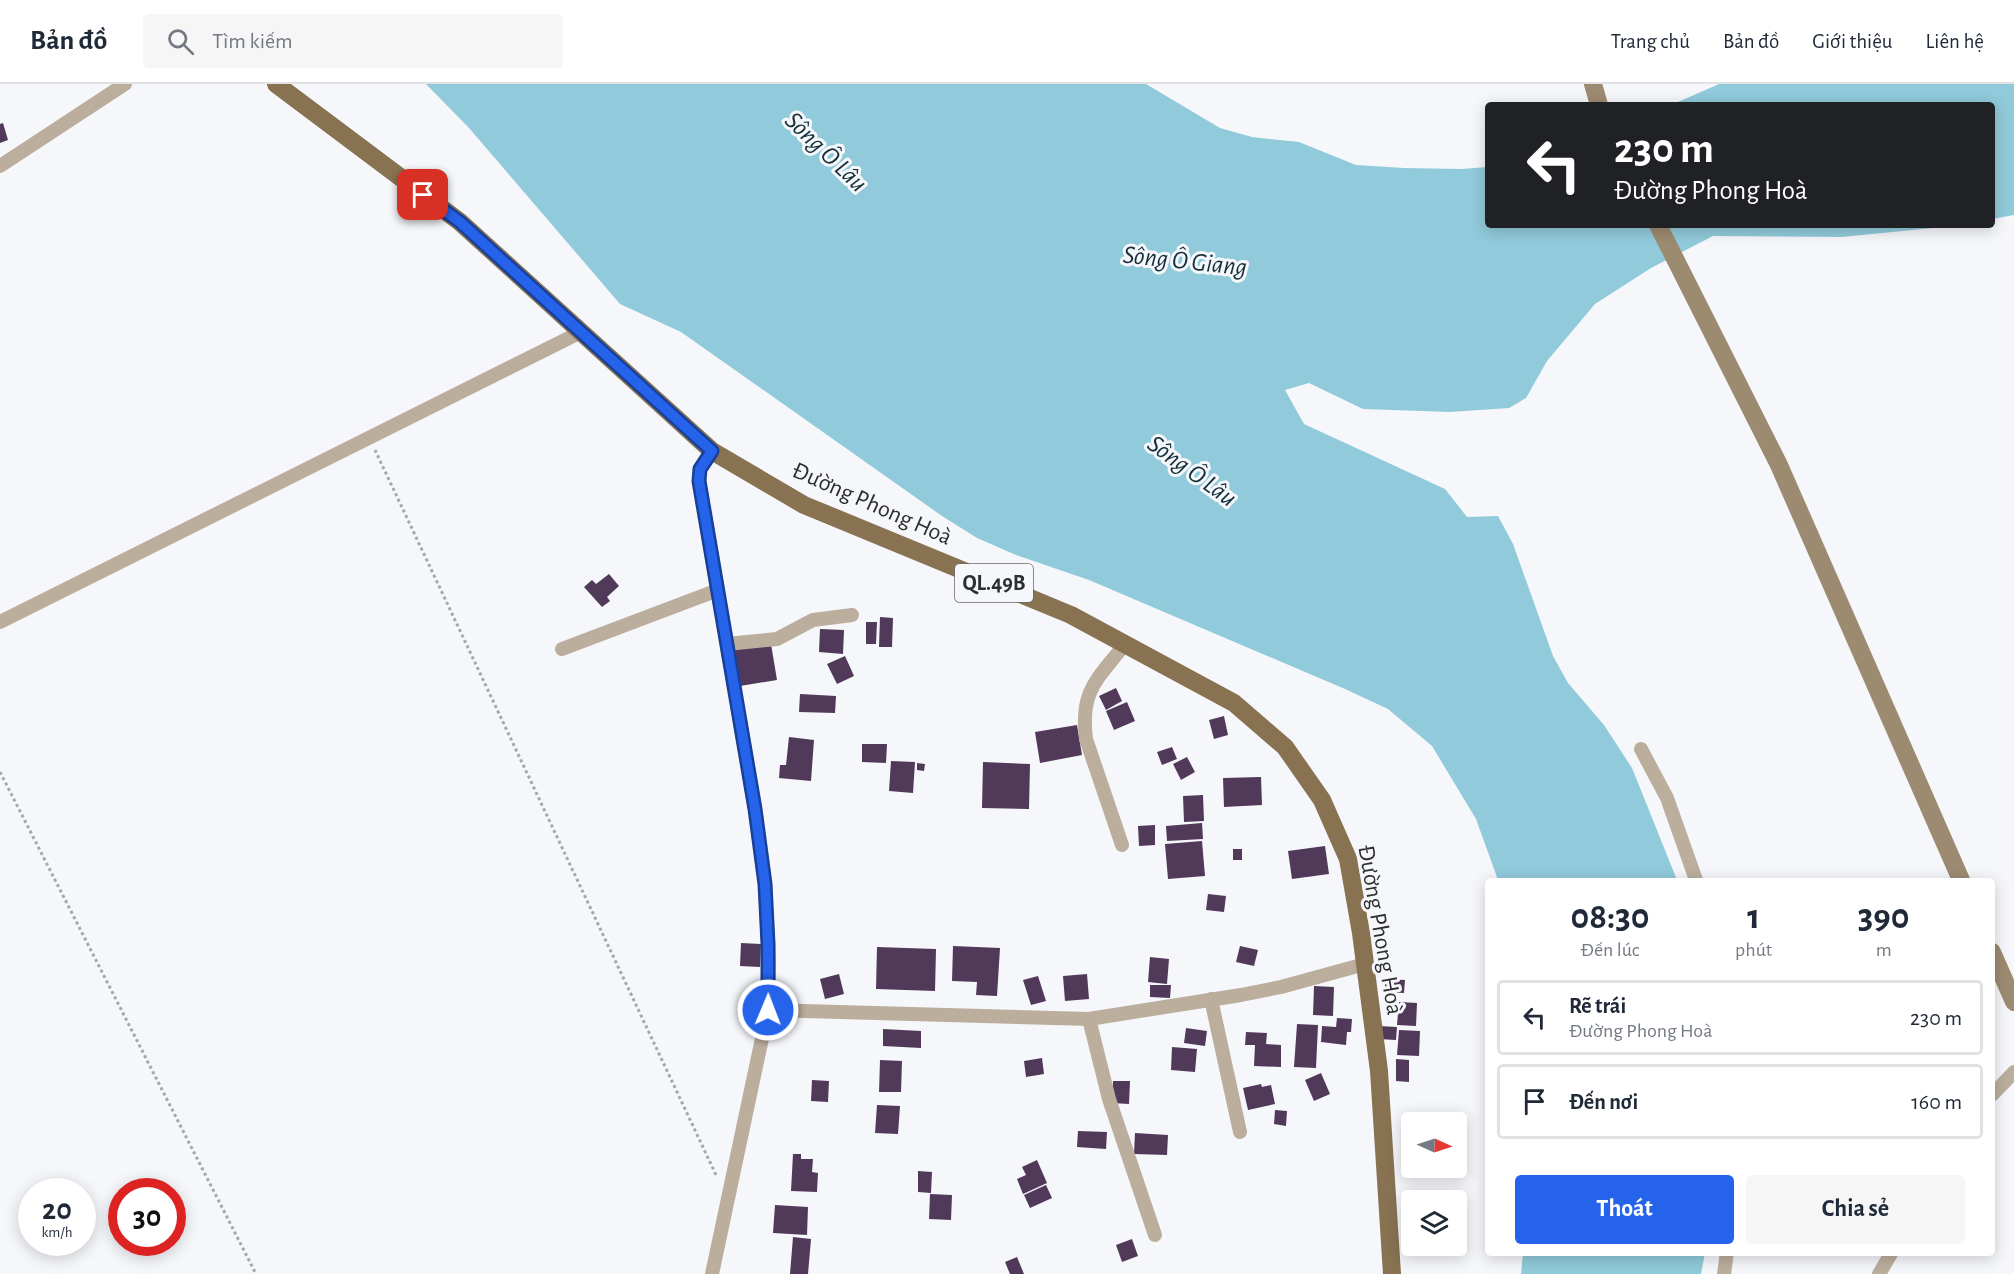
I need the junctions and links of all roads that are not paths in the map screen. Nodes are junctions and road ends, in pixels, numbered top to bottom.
1 (125, 84) edge
2 (276, 84) edge
3 (1593, 84) edge
4 (1598, 102) edge
5 (0, 166) edge
6 (1660, 228) edge
7 (581, 333) junction
8 (712, 451) junction
9 (718, 590) junction
10 (852, 615) dead end
11 (0, 622) edge
12 (727, 644) junction
13 (1125, 644) junction
14 (562, 649) dead end
15 (1641, 749) dead end
16 (1122, 845) dead end
17 (1695, 878) edge
18 (1960, 878) edge
19 (1995, 959) edge
20 (1365, 964) junction
21 (1211, 999) junction
22 (2014, 1002) edge
23 (768, 1010) junction
24 (1089, 1019) junction
25 (2014, 1072) edge
26 (1995, 1092) edge
27 (1240, 1132) dead end
28 (1155, 1234) dead end
29 (1726, 1256) edge
30 (1890, 1256) edge
31 (712, 1274) edge
32 (1392, 1274) edge
33 (1724, 1274) edge
34 (1879, 1274) edge

1 - 5 street
2 - 7 main road, Đường Phong Hoà / QL.49B
3 - 4 street
6 - 18 street
7 - 8 main road, Đường Phong Hoà / QL.49B
7 - 11 street
8 - 9 street
8 - 13 main road, Đường Phong Hoà / QL.49B
9 - 12 street
9 - 14 street
10 - 12 street
12 - 23 street
13 - 16 street
13 - 20 main road, Đường Phong Hoà / QL.49B
15 - 17 street
19 - 22 street
20 - 21 street
20 - 32 main road, Đường Phong Hoà / QL.49B
21 - 24 street
21 - 27 street
23 - 24 street
23 - 31 street
24 - 28 street
25 - 26 street
29 - 33 street
30 - 34 street

